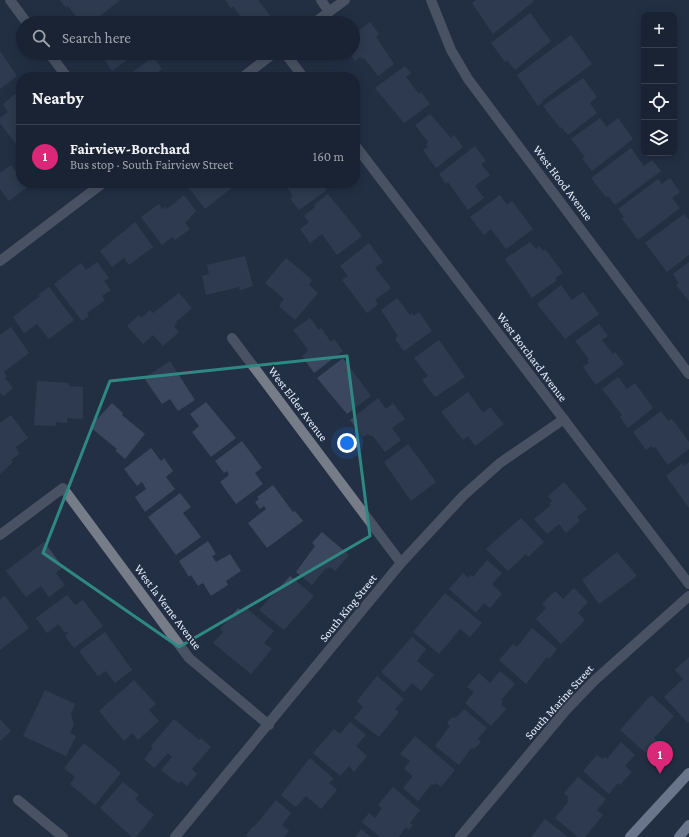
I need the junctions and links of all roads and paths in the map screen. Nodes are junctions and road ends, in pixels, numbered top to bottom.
1 (10, 0) edge
2 (321, 0) edge
3 (345, 0) edge
4 (431, 0) edge
5 (329, 12) junction
6 (22, 16) edge
7 (324, 16) edge
8 (54, 60) edge
9 (265, 60) edge
10 (290, 60) edge
11 (63, 72) edge
12 (249, 72) edge
13 (299, 72) edge
14 (360, 152) edge
15 (96, 188) edge
16 (0, 261) edge
17 (232, 338) dead end
18 (689, 374) edge
19 (564, 419) junction
20 (0, 535) edge
21 (401, 563) junction
22 (689, 584) edge
23 (689, 596) edge
24 (269, 725) junction
25 (689, 773) edge
26 (18, 800) dead end
27 (689, 825) edge
28 (63, 837) edge
29 (175, 837) edge
30 (460, 837) edge
31 (630, 837) edge
32 (679, 837) edge

1 - 6 street
2 - 5 street
3 - 5 street
4 - 18 street, West Hood Avenue
5 - 7 street
8 - 11 street
9 - 12 street
10 - 13 street
14 - 19 street, West Borchard Avenue
15 - 16 street
17 - 21 street, West Elder Avenue
19 - 21 street, South King Street
19 - 22 street, West Borchard Avenue
20 - 24 street, West la Verne Avenue
21 - 24 street, South King Street
23 - 30 street, South Marine Street
24 - 29 street, South King Street
25 - 31 main road
26 - 28 street
27 - 32 main road

